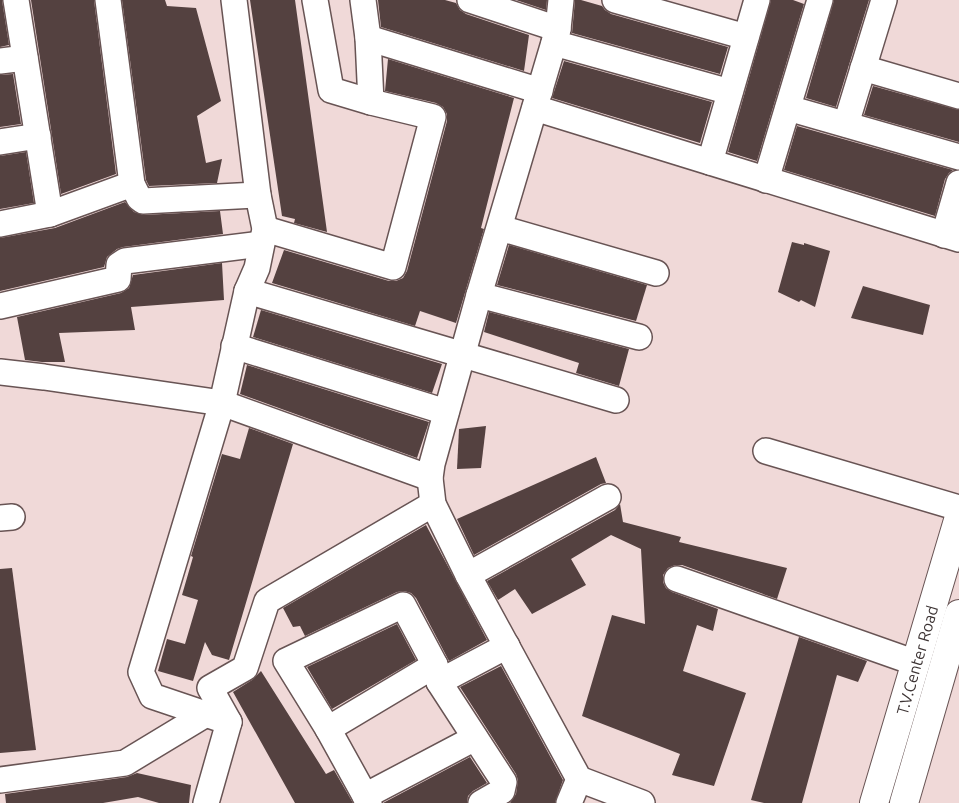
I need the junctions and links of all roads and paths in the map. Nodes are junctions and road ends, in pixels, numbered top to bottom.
1 (16, 0) edge
2 (108, 0) edge
3 (234, 0) edge
4 (315, 0) edge
5 (364, 0) edge
6 (561, 0) edge
7 (615, 0) edge
8 (757, 0) edge
9 (820, 0) edge
10 (884, 0) edge
11 (483, 2) edge
12 (646, 4) edge
13 (556, 36) junction
14 (746, 37) junction
15 (368, 38) junction
16 (25, 58) junction
17 (0, 61) edge
18 (863, 68) junction
19 (730, 92) junction
20 (959, 96) edge
21 (537, 100) junction
22 (371, 102) junction
23 (788, 108) junction
24 (846, 124) junction
25 (38, 136) junction
26 (0, 142) edge
27 (959, 157) edge
28 (710, 162) junction
29 (766, 180) junction
30 (959, 183) edge
31 (132, 184) junction
32 (258, 195) junction
33 (50, 214) junction
34 (0, 224) edge
35 (500, 228) junction
36 (263, 236) junction
37 (951, 237) edge
38 (656, 273) dead end
39 (247, 292) junction
40 (479, 295) junction
41 (0, 306) edge
42 (639, 337) dead end
43 (234, 346) junction
44 (463, 354) junction
45 (0, 372) edge
46 (616, 400) dead end
47 (222, 403) junction
48 (446, 412) junction
49 (766, 451) dead end
50 (430, 478) junction
51 (608, 497) dead end
52 (433, 504) junction
53 (959, 508) edge
54 (959, 517) edge
55 (468, 575) junction
56 (677, 579) dead end
57 (959, 614) edge
58 (507, 646) junction
59 (916, 662) junction
60 (437, 674) junction
61 (217, 718) junction
62 (328, 729) junction
63 (475, 738) junction
64 (579, 779) junction
65 (0, 780) edge
66 (367, 799) edge
67 (206, 803) edge
68 (481, 803) edge
69 (569, 803) edge
70 (642, 803) edge
71 (874, 803) edge
72 (904, 803) edge

1 - 16 street
2 - 31 street
3 - 32 street
4 - 22 street
5 - 15 street
6 - 13 street
7 - 12 street
8 - 14 street
9 - 23 street
10 - 18 street
11 - 13 street
12 - 14 street
13 - 19 street
13 - 21 street
14 - 19 street
15 - 21 street
15 - 22 street
16 - 17 street
16 - 25 street
18 - 20 street
18 - 24 street
19 - 28 street
21 - 28 street
21 - 35 street
22 - 36 street
23 - 24 street
23 - 29 street
24 - 27 street
25 - 26 street
25 - 33 street
28 - 29 street
29 - 37 street
30 - 37 street
31 - 32 street
31 - 33 street
32 - 36 street
33 - 34 street
35 - 38 street
35 - 40 street
36 - 39 street
36 - 41 street
39 - 43 street
39 - 44 street
40 - 42 street
40 - 44 street
43 - 47 street
43 - 48 street
44 - 46 street
44 - 48 street
45 - 47 street
47 - 50 street
47 - 61 street
48 - 50 street
49 - 53 street
50 - 52 street
51 - 55 street
52 - 55 street
52 - 61 street
54 - 59 street, T.V.Center Road
55 - 58 street
56 - 59 street
57 - 72 street, T.V.Center Road
58 - 60 street
58 - 64 street
59 - 71 street, T.V.Center Road
60 - 62 street
60 - 62 street
60 - 63 street
61 - 65 street
61 - 67 street
62 - 66 street
63 - 66 street
63 - 68 street
64 - 69 street
64 - 70 street

